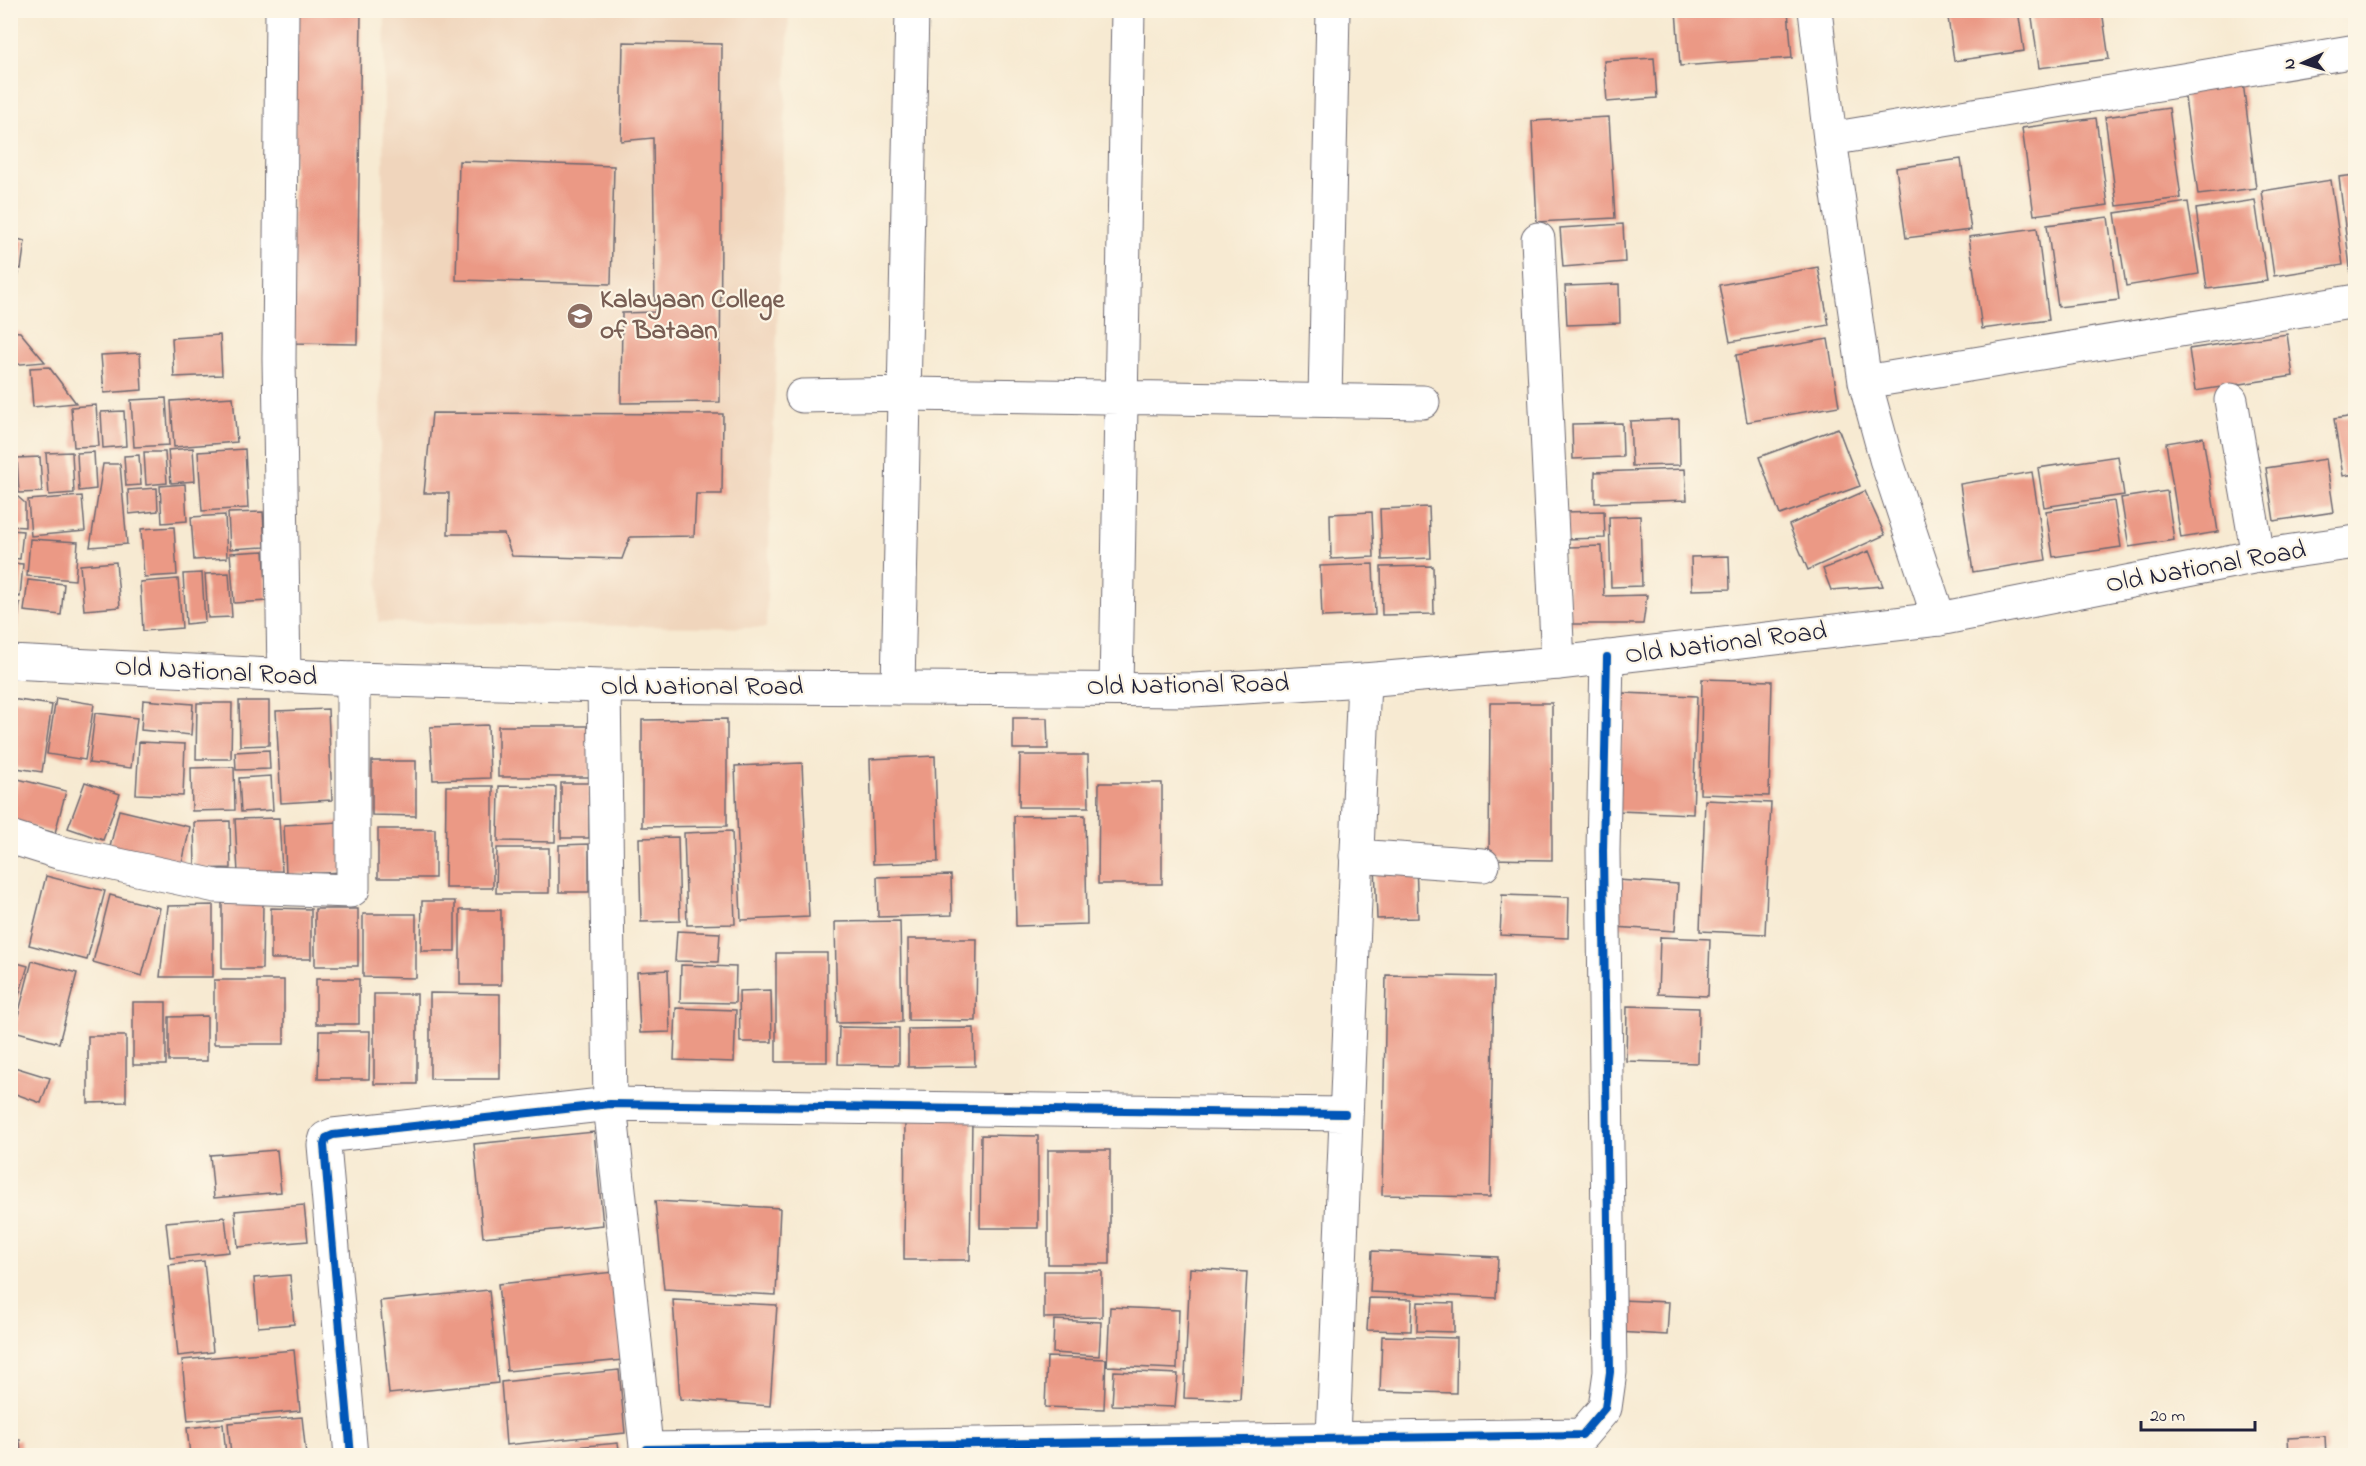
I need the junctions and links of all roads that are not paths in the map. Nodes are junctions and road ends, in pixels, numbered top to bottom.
1 (282, 10) edge
2 (912, 10) edge
3 (1128, 10) edge
4 (1333, 10) edge
5 (1815, 10) edge
6 (2355, 51) edge
7 (1830, 139) junction
8 (1538, 239) dead end
9 (2355, 301) edge
10 (1865, 382) junction
11 (906, 394) junction
12 (802, 396) dead end
13 (1121, 399) junction
14 (1325, 400) junction
15 (2231, 400) dead end
16 (1423, 402) dead end
17 (2355, 542) edge
18 (2258, 556) junction
19 (1939, 619) junction
20 (1607, 657) junction
21 (10, 662) edge
22 (1557, 663) junction
23 (284, 676) junction
24 (353, 679) junction
25 (1364, 680) junction
26 (604, 686) junction
27 (898, 688) junction
28 (1116, 689) junction
29 (10, 837) edge
30 (1356, 856) junction
31 (1483, 865) dead end
32 (610, 1104) junction
33 (1345, 1114) junction
34 (1333, 1437) junction
35 (647, 1452) edge
36 (351, 1455) edge

1 - 23 street
2 - 11 street
3 - 13 street
4 - 14 street
5 - 7 street
6 - 7 street
7 - 10 street
8 - 22 street
9 - 10 street
10 - 19 street
11 - 12 street
11 - 13 street
11 - 27 street
13 - 14 street
13 - 28 street
14 - 16 street
15 - 18 street
17 - 18 street, Old National Road
18 - 19 street, Old National Road
19 - 20 street, Old National Road
20 - 22 street, Old National Road
20 - 34 street
21 - 23 street, Old National Road
22 - 25 street, Old National Road
23 - 24 street, Old National Road
24 - 26 street, Old National Road
24 - 29 street
25 - 28 street, Old National Road
25 - 30 street
26 - 27 street, Old National Road
26 - 32 street
27 - 28 street, Old National Road
30 - 31 street
30 - 33 street
32 - 33 street
32 - 35 street
32 - 36 street
33 - 34 street
34 - 35 street

